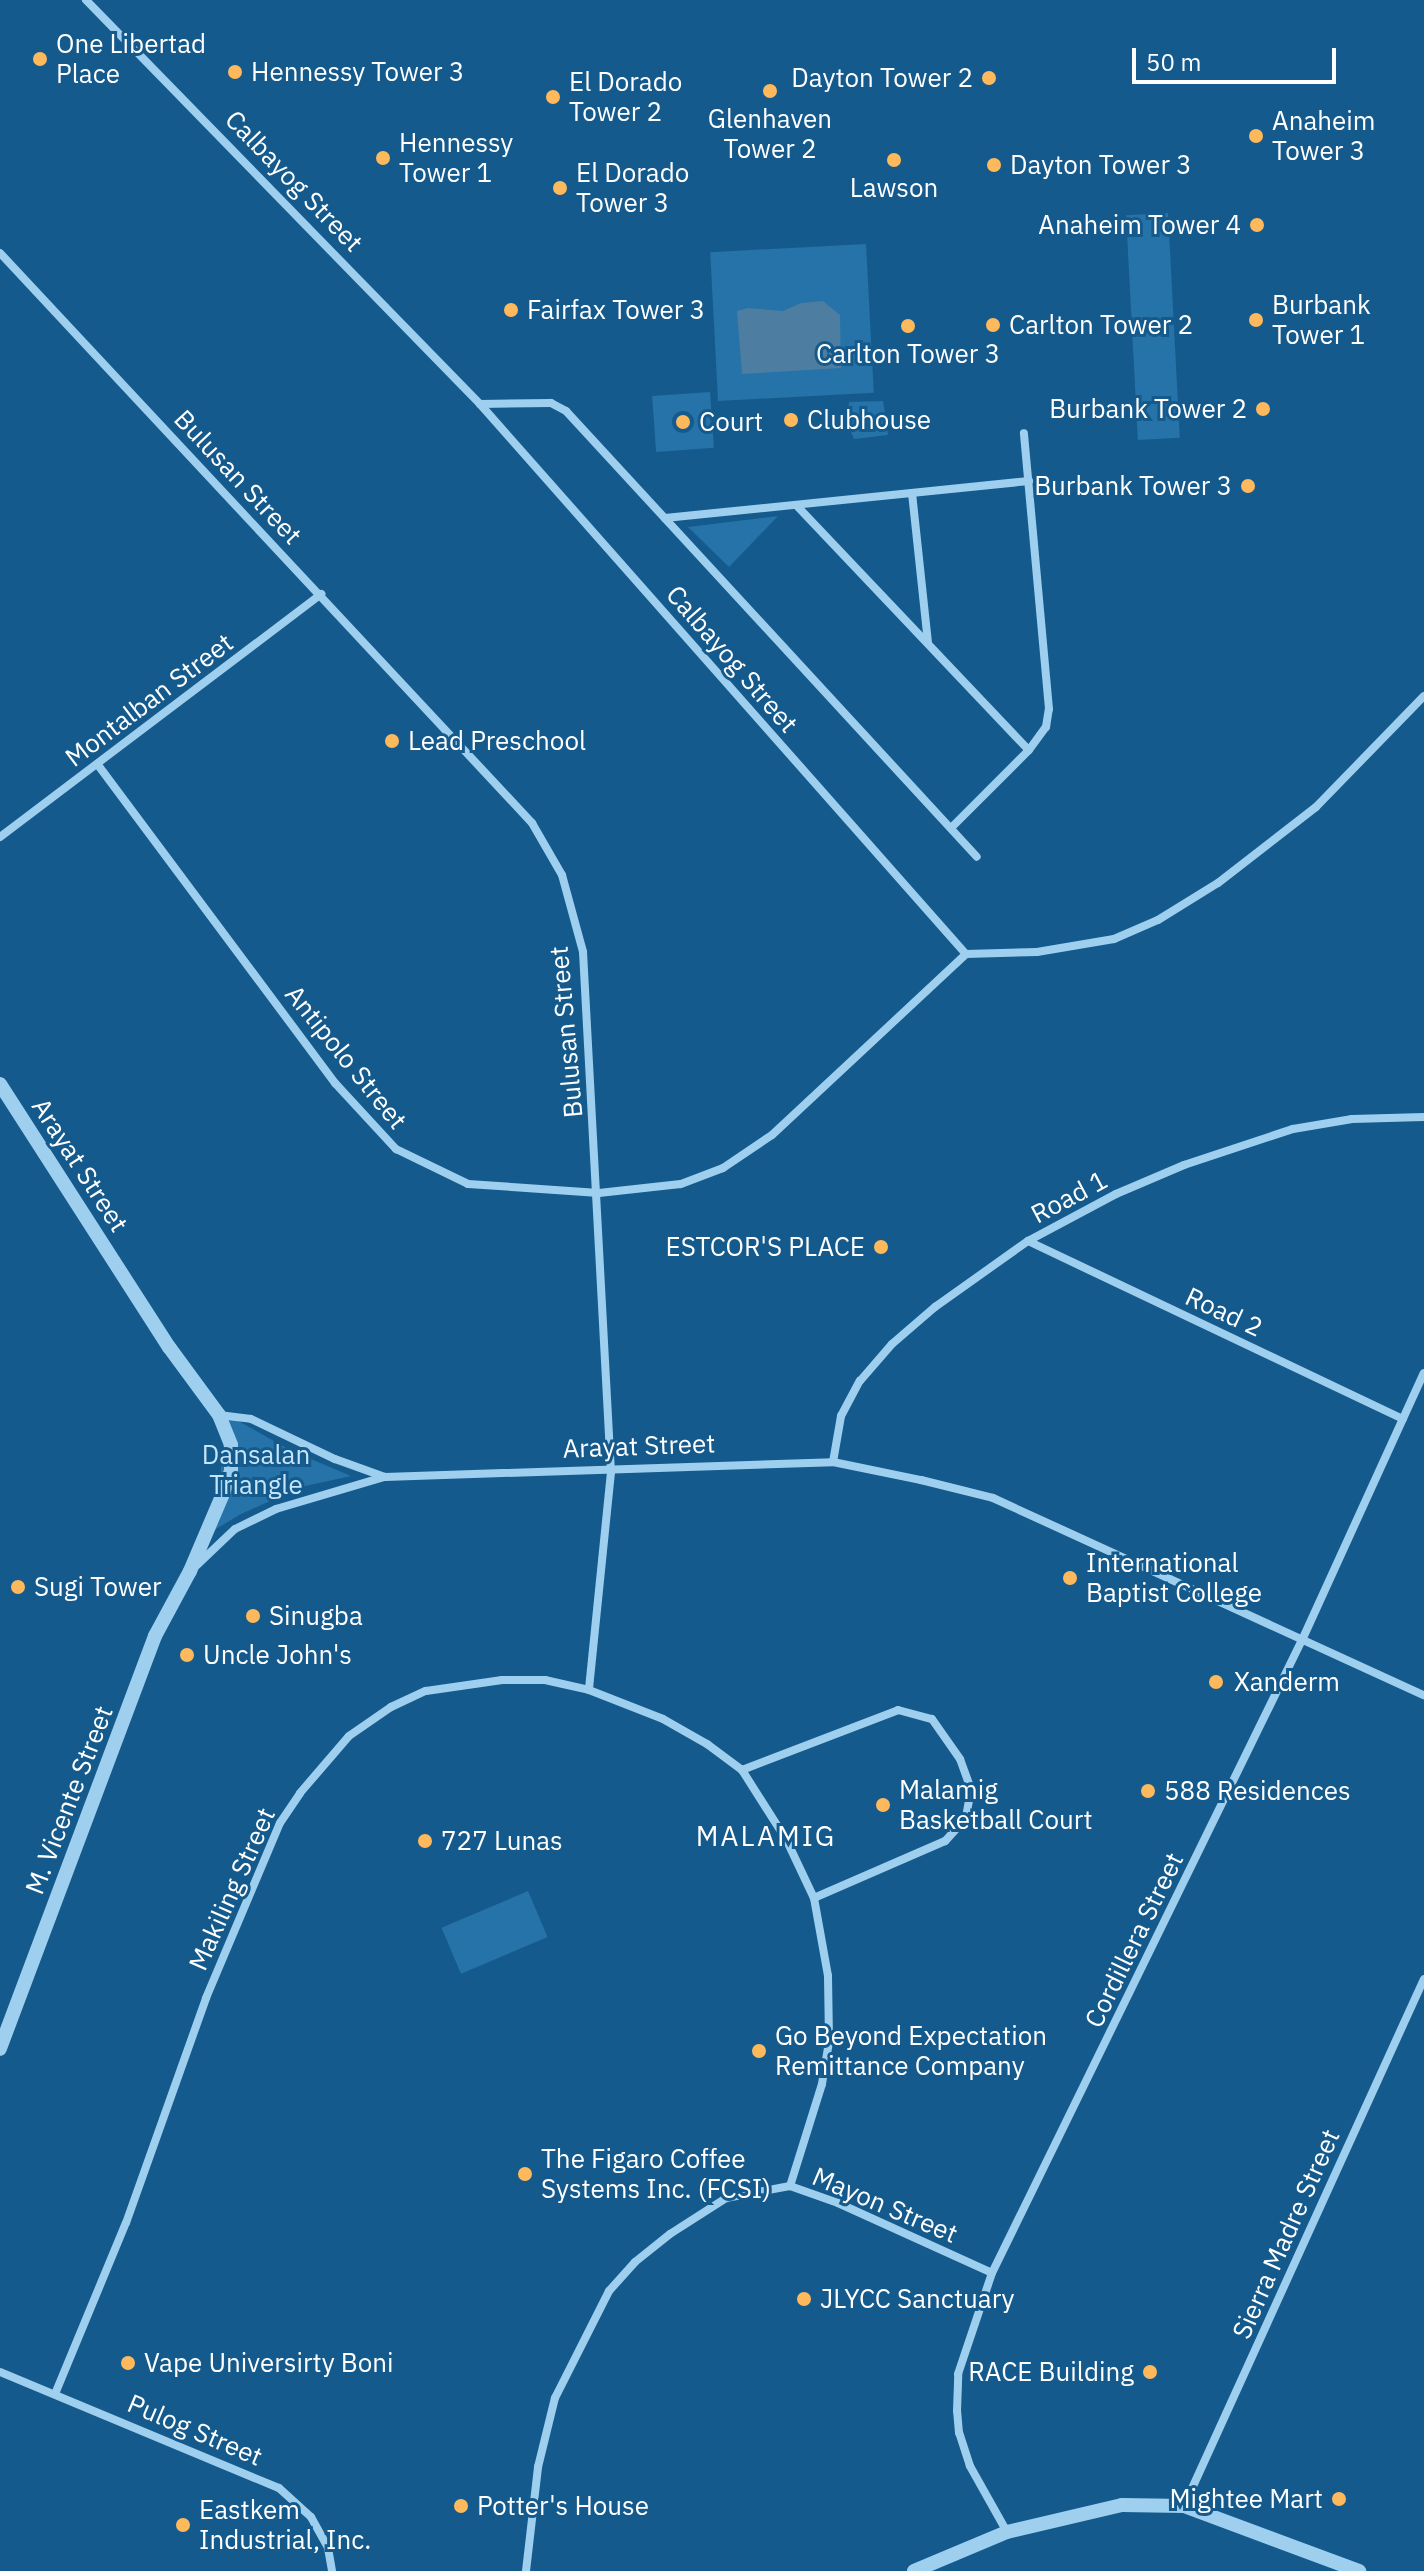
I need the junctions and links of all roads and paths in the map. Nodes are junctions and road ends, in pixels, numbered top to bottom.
1 (86, 0) edge
2 (0, 253) edge
3 (480, 404) junction
4 (1024, 433) dead end
5 (1029, 481) junction
6 (912, 493) junction
7 (798, 507) junction
8 (665, 518) junction
9 (321, 594) junction
10 (928, 642) junction
11 (1424, 696) edge
12 (1029, 750) junction
13 (98, 765) junction
14 (951, 828) junction
15 (0, 837) edge
16 (977, 857) dead end
17 (966, 954) junction
18 (0, 1084) edge
19 (1424, 1117) edge
20 (599, 1193) junction
21 (1028, 1241) junction
22 (1424, 1373) edge
23 (219, 1415) junction
24 (1403, 1419) junction
25 (833, 1462) junction
26 (611, 1472) junction
27 (385, 1477) junction
28 (190, 1571) junction
29 (1303, 1638) junction
30 (589, 1690) junction
31 (1424, 1695) edge
32 (742, 1770) junction
33 (814, 1898) junction
34 (1424, 1979) edge
35 (0, 2049) edge
36 (790, 2186) junction
37 (992, 2273) junction
38 (0, 2372) edge
39 (55, 2394) junction
40 (1184, 2506) junction
41 (1007, 2532) junction
42 (332, 2571) edge
43 (526, 2571) edge
44 (914, 2571) edge
45 (1359, 2571) edge

1 - 3 street, Calbayog Street
2 - 9 street, Bulusan Street
3 - 8 street
3 - 17 street, Calbayog Street
4 - 5 street
5 - 6 street
5 - 12 street
6 - 7 street
6 - 10 street
7 - 8 street
7 - 10 street
8 - 14 street
9 - 13 street, Montalban Street
9 - 20 street, Bulusan Street
10 - 12 street
11 - 17 street
12 - 14 street
13 - 15 street, Montalban Street
13 - 20 street, Antipolo Street
14 - 16 street
17 - 20 street, Antipolo Street
18 - 23 street, Arayat Street
19 - 21 street, Road 1
20 - 26 street, Bulusan Street
21 - 24 street, Road 2
21 - 25 street, Road 1
22 - 24 street, Cordillera Street
23 - 27 street, Arayat Street
23 - 28 street, M. Vicente Street
24 - 29 street, Cordillera Street
25 - 26 street, Arayat Street
25 - 29 street, Arayat Street
26 - 27 street, Arayat Street
26 - 30 street, Bulusan Street
27 - 28 street, M. Vicente Street
28 - 35 street, M. Vicente Street
29 - 31 street, Arayat Street
29 - 37 street, Cordillera Street
30 - 32 street, Makiling Street
30 - 39 street, Makiling Street
32 - 33 street, Makiling Street
32 - 33 street
33 - 36 street, Makiling Street
34 - 40 street, Sierra Madre Street
36 - 37 street, Mayon Street
36 - 43 street, Mayon Street
37 - 41 street, Cordillera Street
38 - 39 street, Pulog Street
39 - 42 street, Pulog Street
40 - 41 street
40 - 45 street
41 - 44 street

